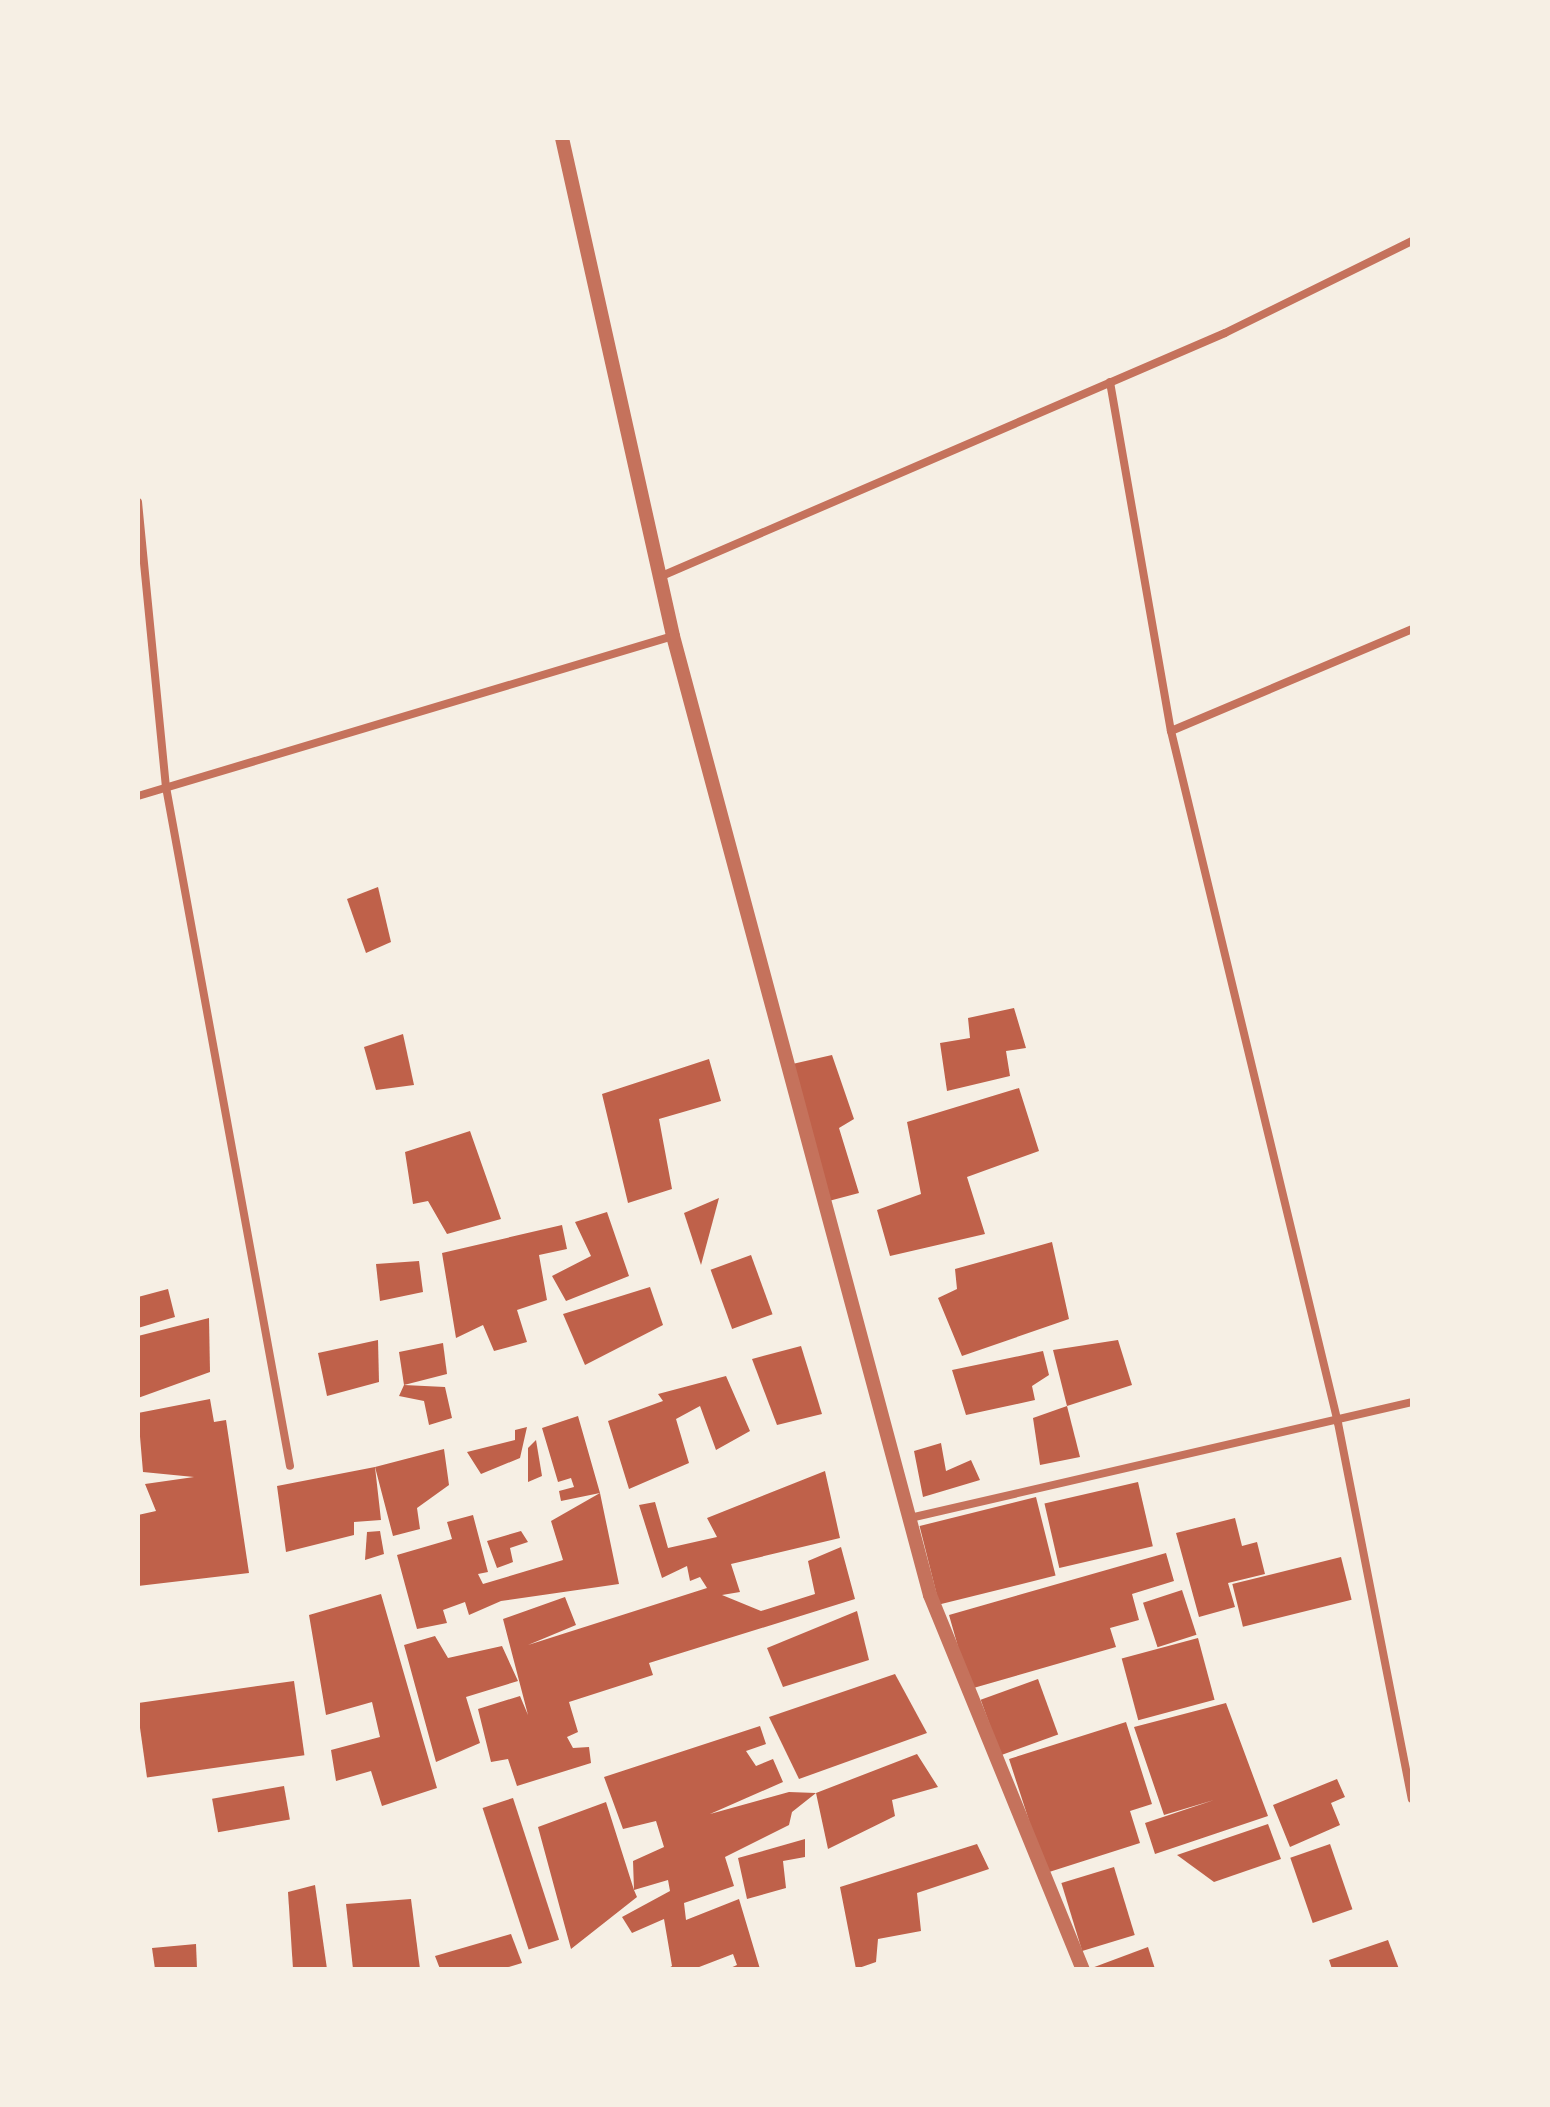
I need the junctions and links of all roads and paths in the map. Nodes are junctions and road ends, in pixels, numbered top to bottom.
1 (562, 138) edge
2 (1412, 241) edge
3 (1110, 382) junction
4 (138, 502) edge
5 (664, 575) junction
6 (1412, 629) edge
7 (673, 636) junction
8 (1171, 731) junction
9 (166, 787) junction
10 (138, 796) edge
11 (1412, 1402) edge
12 (1338, 1423) junction
13 (290, 1466) dead end
14 (910, 1518) junction
15 (1412, 1799) edge
16 (1083, 1969) edge

1 - 5 street
2 - 3 street
3 - 5 street
3 - 8 street
4 - 9 street
5 - 7 street
6 - 8 street
7 - 9 street
7 - 14 street
8 - 12 street
9 - 10 street
9 - 13 street
11 - 12 street
12 - 14 street
12 - 15 street
14 - 16 street

